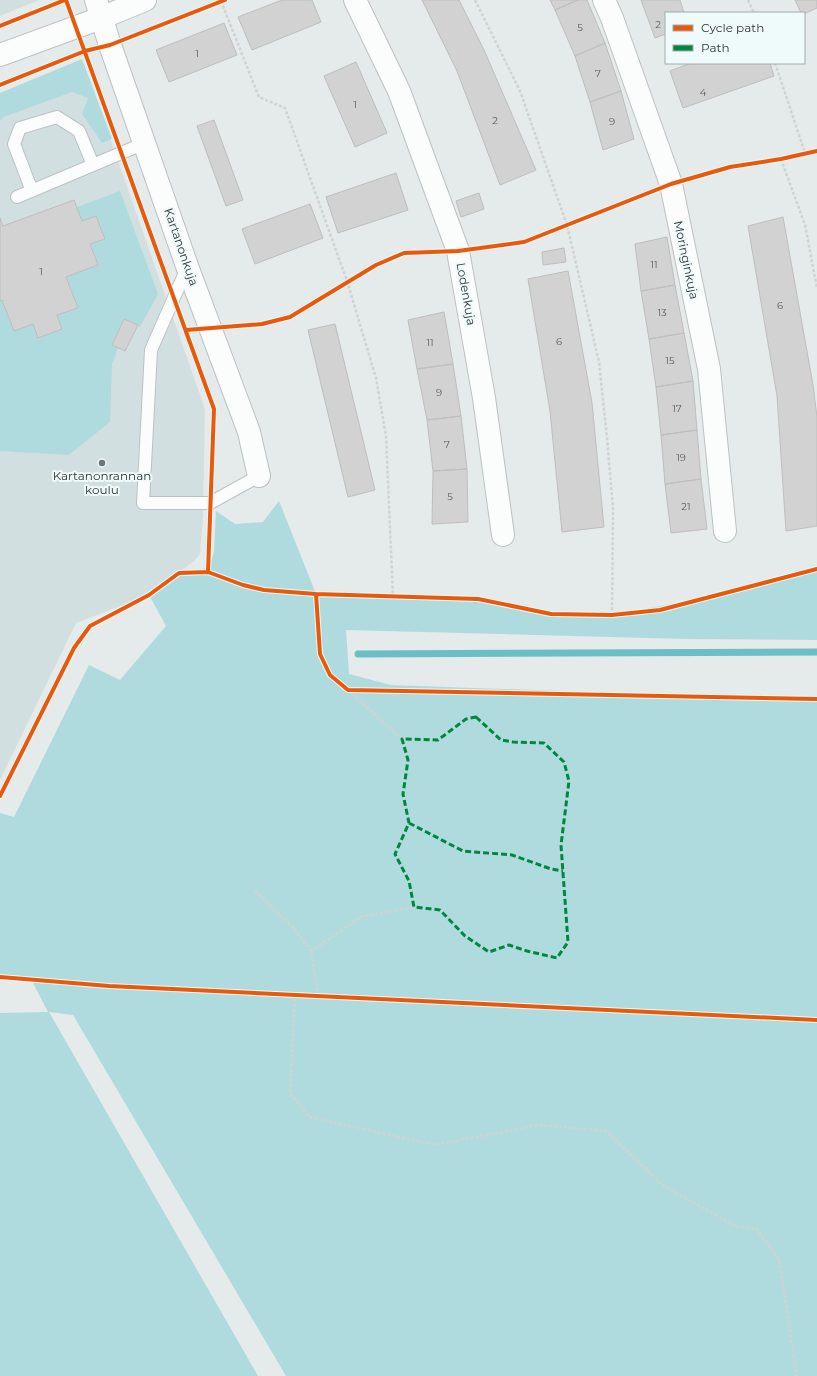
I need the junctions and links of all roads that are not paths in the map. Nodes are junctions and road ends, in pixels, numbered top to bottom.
1 (145, 0) edge
2 (355, 0) edge
3 (604, 0) edge
4 (99, 9) edge
5 (0, 55) edge
6 (145, 143) junction
7 (93, 165) junction
8 (32, 190) junction
9 (17, 197) dead end
10 (188, 266) junction
11 (259, 476) joint
12 (725, 531) dead end
13 (503, 534) dead end

1 - 4 street
2 - 13 street, Lodenkuja
3 - 12 street, Moringinkuja
4 - 5 street
4 - 6 street, Kartanonkuja
6 - 7 lane
6 - 10 street, Kartanonkuja
7 - 8 lane
7 - 8 lane
8 - 9 lane
10 - 11 street, Kartanonkuja
10 - 11 lane

